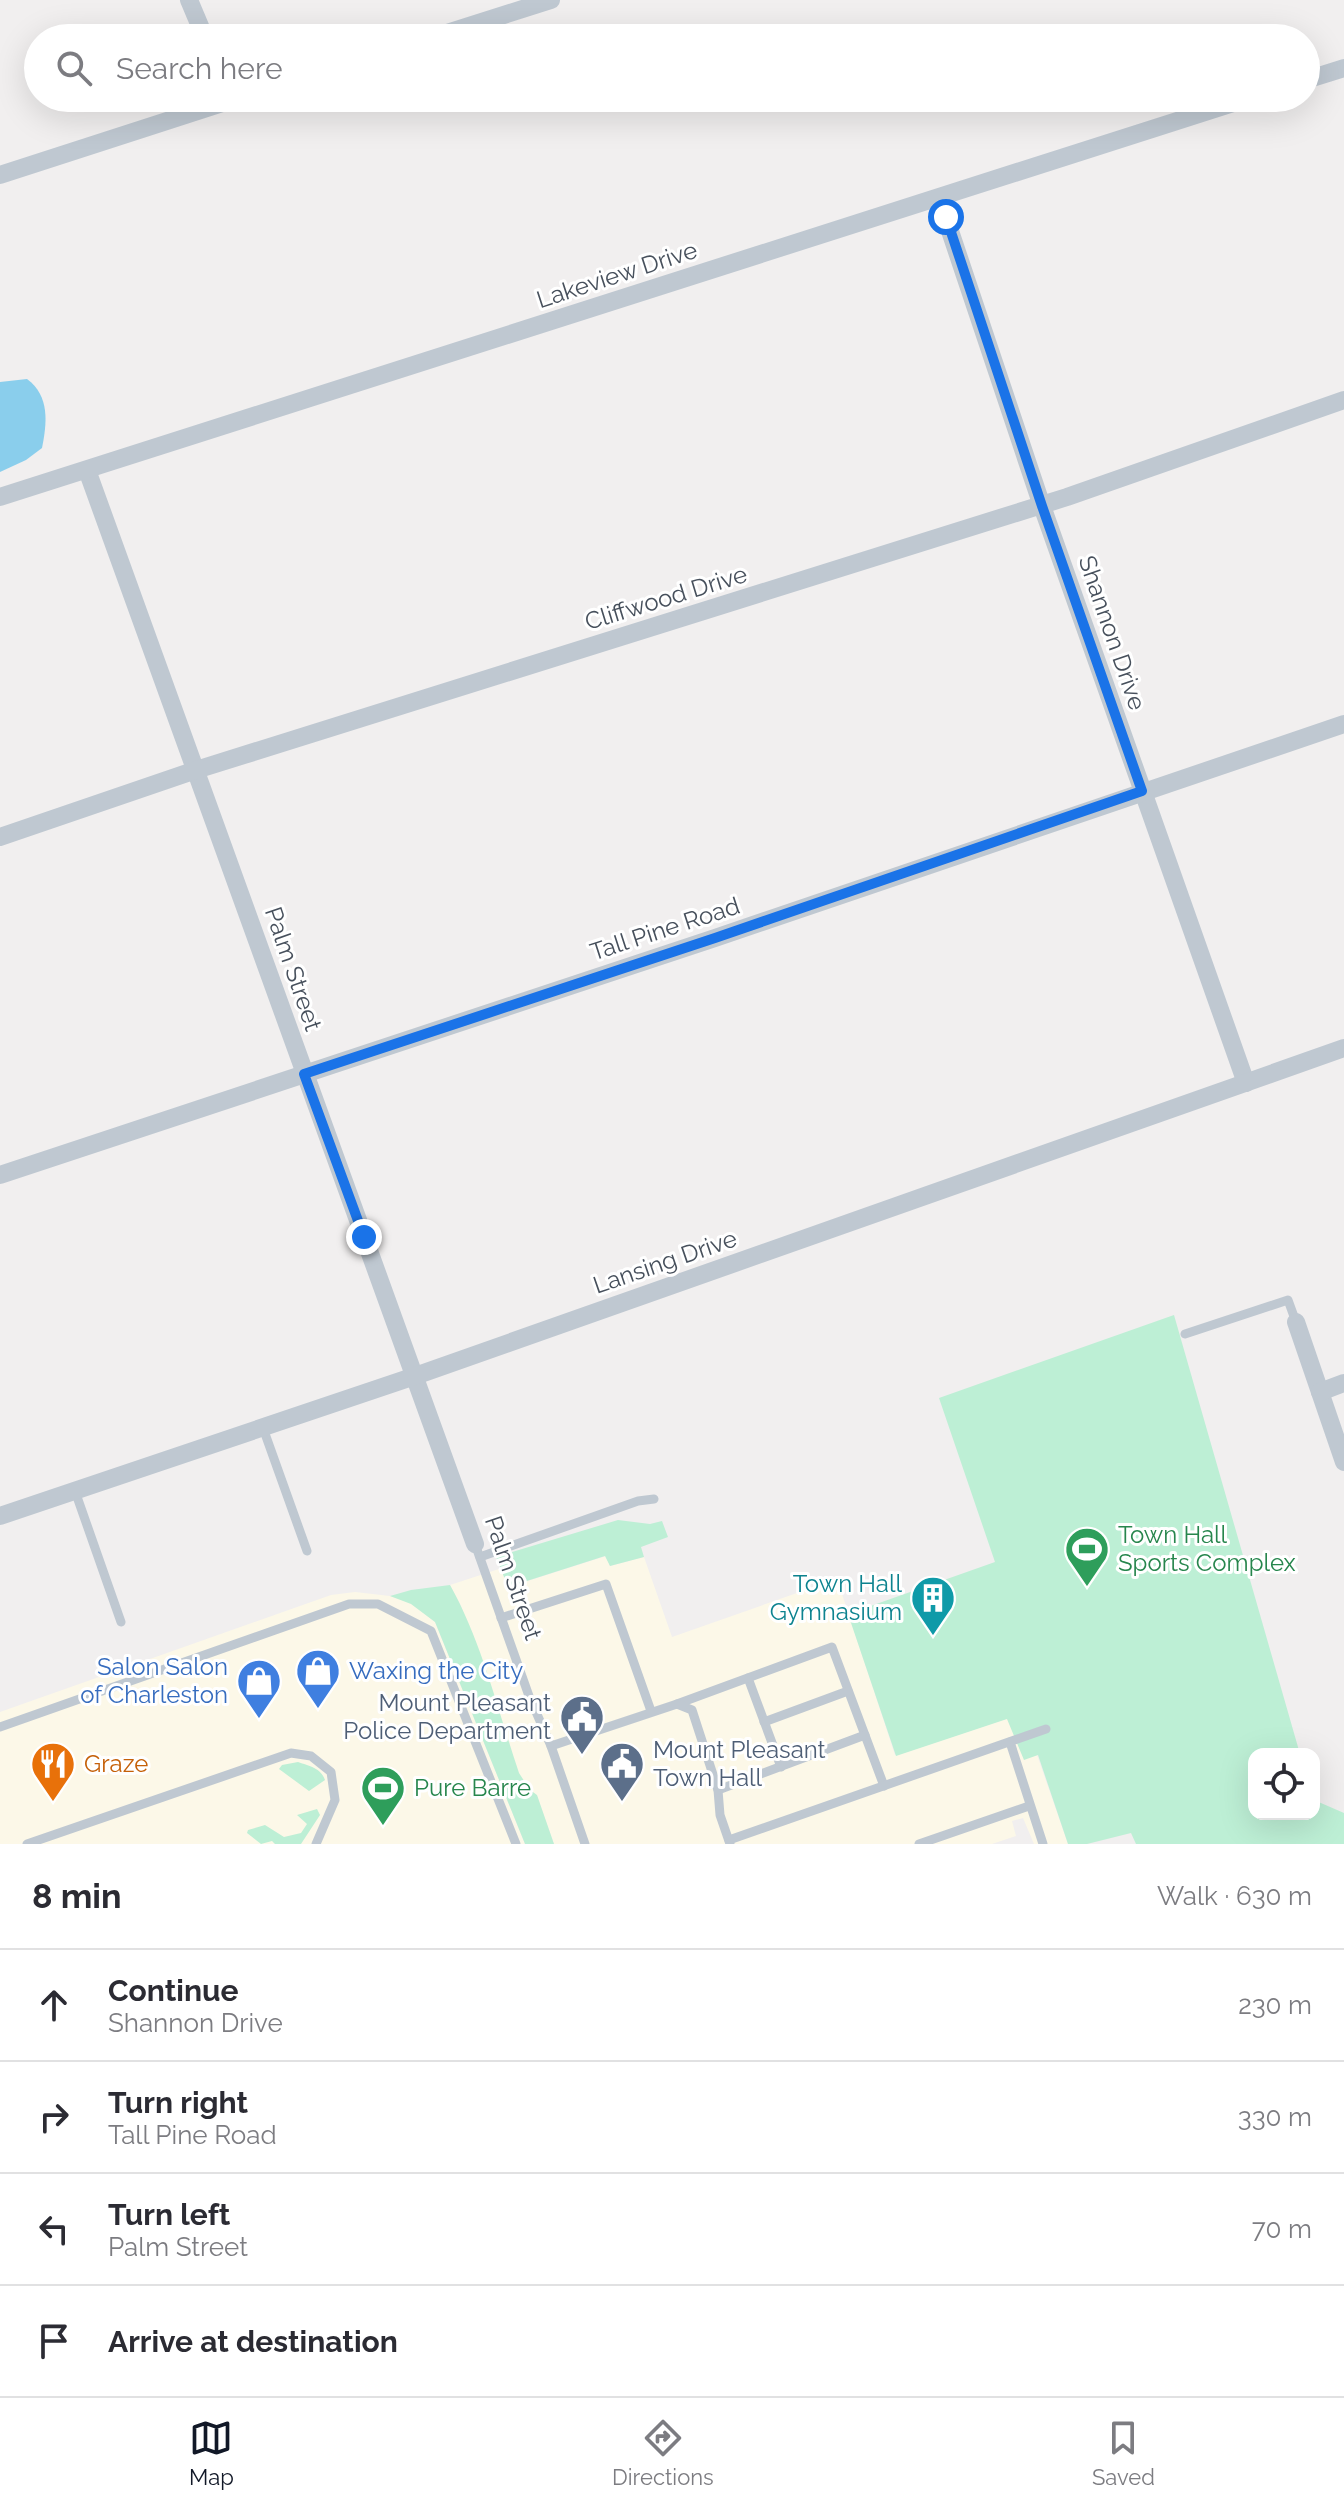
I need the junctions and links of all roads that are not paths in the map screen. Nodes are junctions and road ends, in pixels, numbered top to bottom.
1 (189, 0) edge
2 (551, 0) edge
3 (199, 24) edge
4 (475, 24) edge
5 (1344, 68) edge
6 (1320, 76) edge
7 (189, 112) edge
8 (1206, 112) edge
9 (0, 175) edge
10 (939, 198) junction
11 (1344, 400) edge
12 (87, 470) junction
13 (0, 497) edge
14 (1042, 506) junction
15 (1344, 724) edge
16 (196, 770) junction
17 (1142, 791) junction
18 (0, 837) edge
19 (1344, 1048) edge
20 (304, 1074) junction
21 (1246, 1083) junction
22 (0, 1175) edge
23 (1296, 1322) joint
24 (1185, 1334) dead end
25 (415, 1376) junction
26 (1344, 1383) edge
27 (1320, 1392) junction
28 (263, 1428) junction
29 (1344, 1462) edge
30 (75, 1491) junction
31 (654, 1499) dead end
32 (0, 1516) edge
33 (478, 1550) junction
34 (307, 1551) dead end
35 (501, 1618) junction
36 (121, 1622) dead end
37 (748, 1678) junction
38 (848, 1691) junction
39 (677, 1704) junction
40 (651, 1711) junction
41 (764, 1722) junction
42 (0, 1727) edge
43 (1046, 1729) dead end
44 (865, 1735) junction
45 (1010, 1742) junction
46 (551, 1746) junction
47 (781, 1767) junction
48 (884, 1786) junction
49 (718, 1790) junction
50 (1029, 1806) junction
51 (729, 1842) edge
52 (27, 1844) edge
53 (316, 1844) edge
54 (516, 1844) edge
55 (585, 1844) edge
56 (919, 1844) edge
57 (1043, 1844) edge

1 - 3 street
2 - 4 street
5 - 6 street
7 - 9 street
8 - 10 street, Lakeview Drive
10 - 12 street, Lakeview Drive
10 - 14 street, Shannon Drive
11 - 14 street, Cliffwood Drive
12 - 13 street, Lakeview Drive
12 - 16 street, Palm Street
14 - 16 street, Cliffwood Drive
14 - 17 street, Shannon Drive
15 - 17 street, Tall Pine Road
16 - 18 street, Cliffwood Drive
16 - 20 street, Palm Street
17 - 20 street, Tall Pine Road
17 - 21 street, Shannon Drive
19 - 21 street, Lansing Drive
20 - 22 street, Tall Pine Road
20 - 25 street, Palm Street
21 - 25 street, Lansing Drive
23 - 24 lane
23 - 27 street
25 - 28 street, Lansing Drive
25 - 33 street, Palm Street
26 - 27 street
27 - 29 street
28 - 30 street, Lansing Drive
28 - 34 lane
30 - 32 street, Lansing Drive
30 - 36 lane
31 - 33 lane
33 - 35 lane, Palm Street
35 - 40 lane
35 - 46 lane, Palm Street
37 - 38 lane
37 - 39 lane
37 - 41 lane
38 - 41 lane
38 - 44 lane
39 - 40 lane
39 - 49 lane
40 - 46 lane
41 - 47 lane
42 - 54 lane
43 - 45 lane
44 - 47 lane
44 - 48 lane
45 - 48 lane
45 - 50 lane
46 - 55 lane, Palm Street
47 - 49 lane
48 - 51 lane
49 - 51 lane
50 - 56 lane
50 - 57 lane
52 - 53 lane

